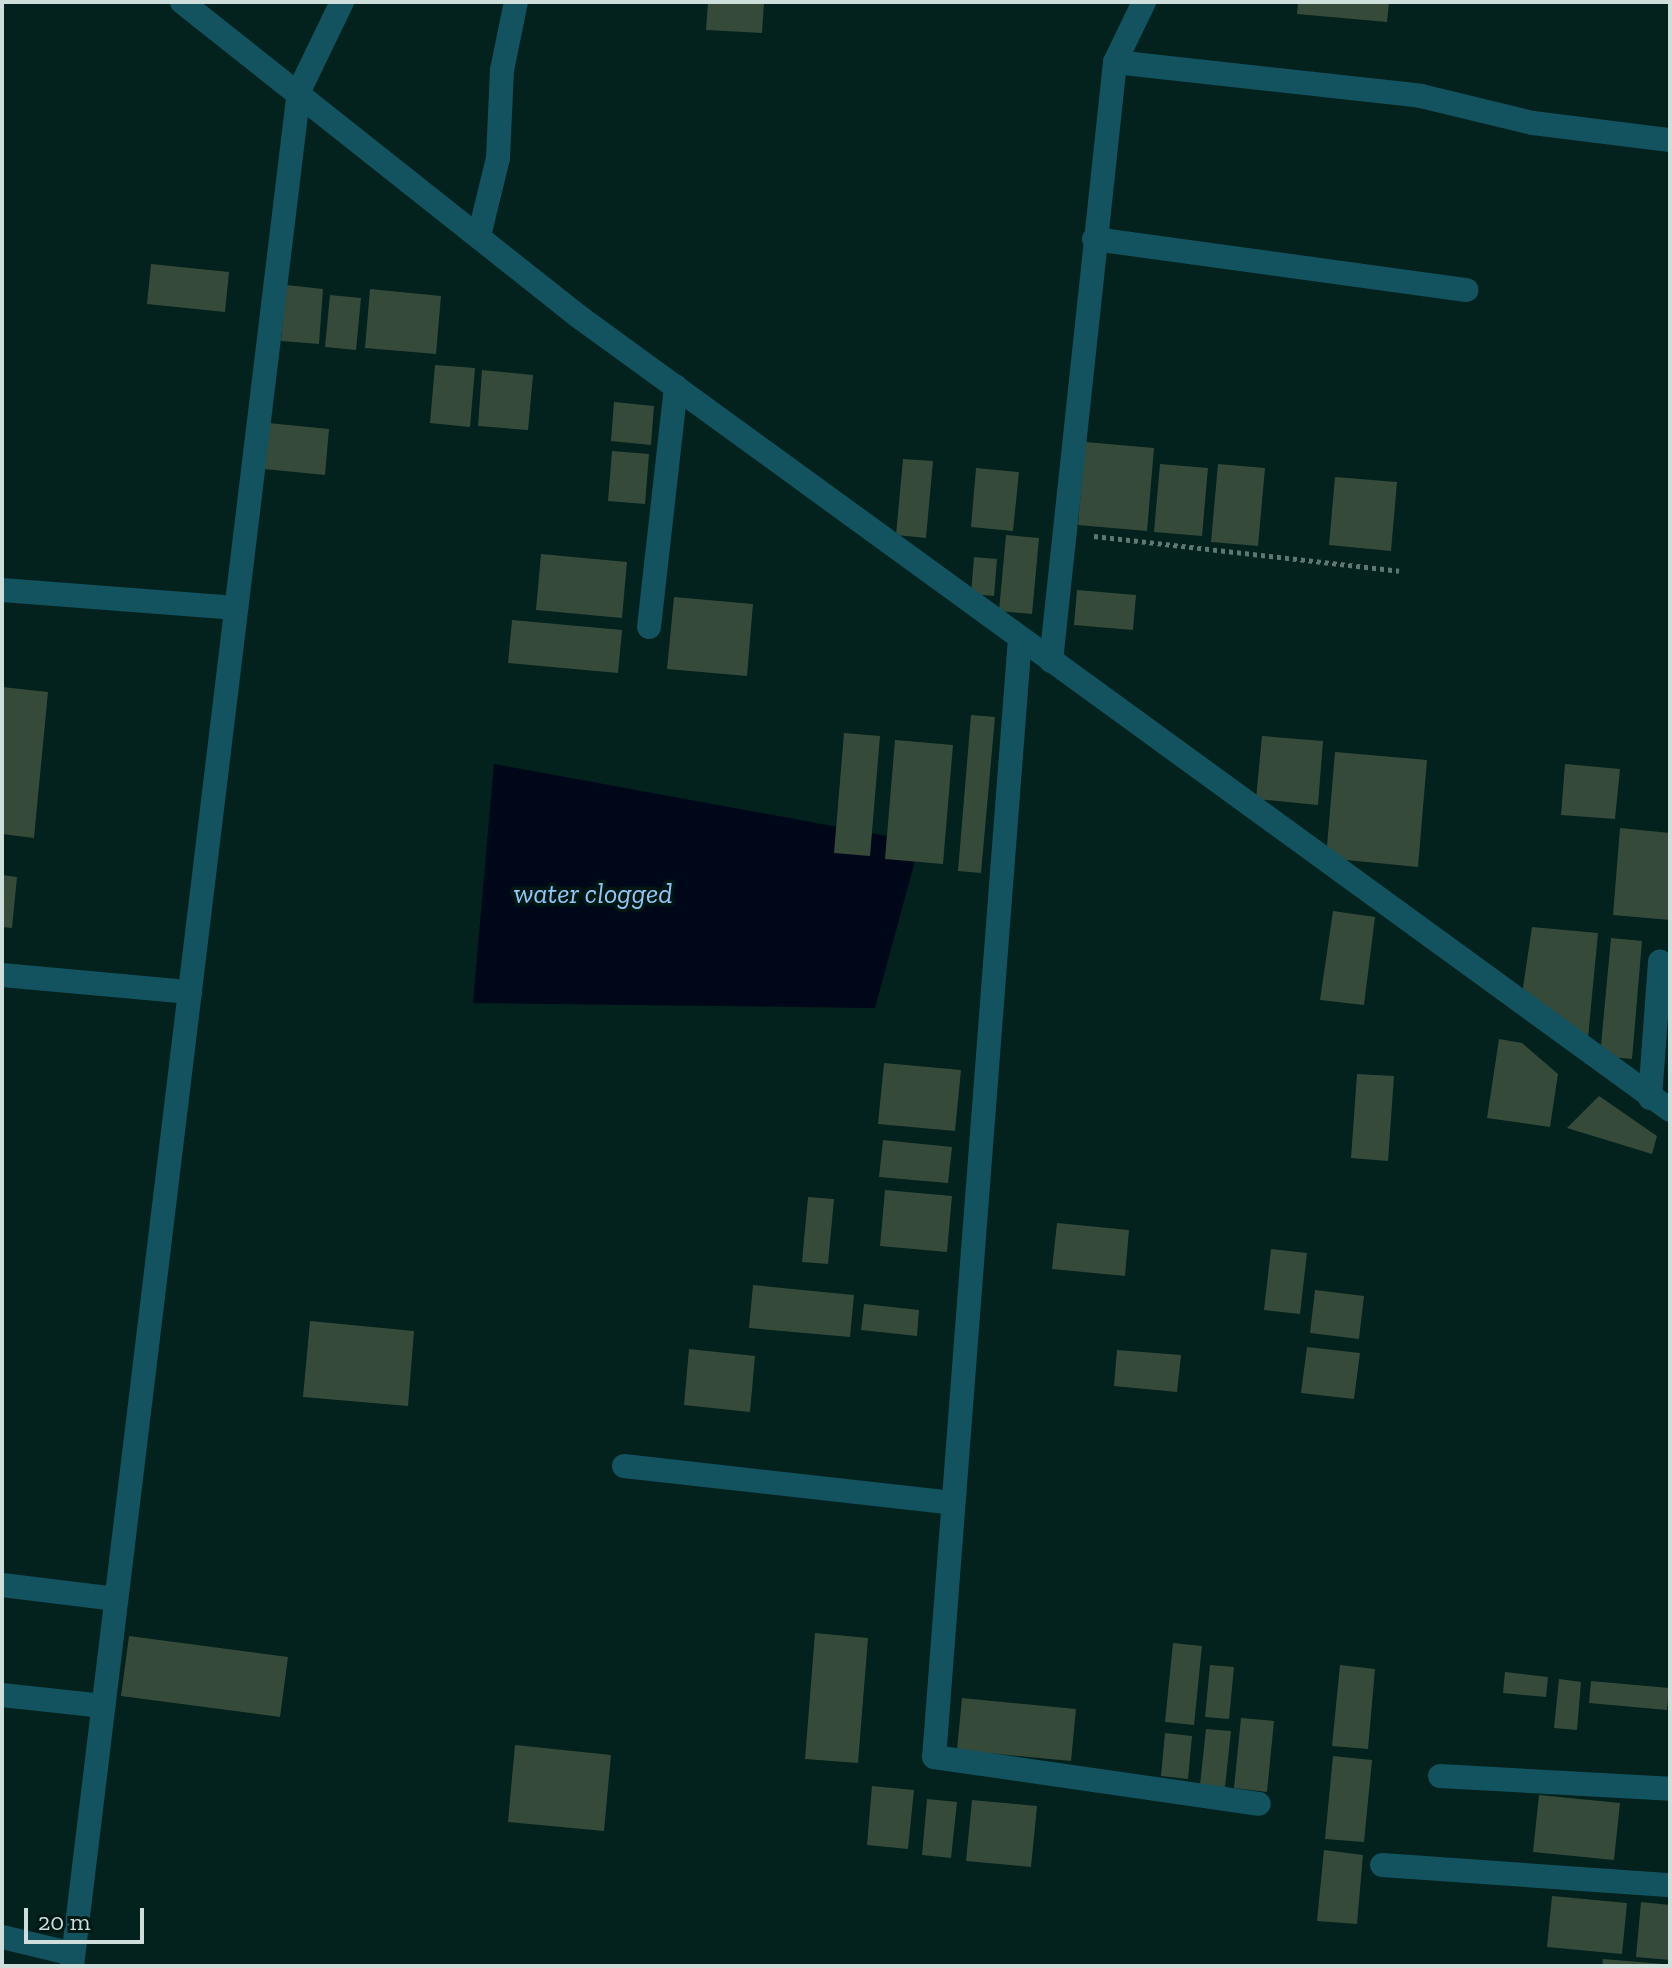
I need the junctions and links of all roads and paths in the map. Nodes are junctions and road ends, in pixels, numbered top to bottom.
1 (182, 2) edge
2 (342, 2) edge
3 (516, 2) edge
4 (1144, 2) edge
5 (1115, 62) junction
6 (299, 91) junction
7 (1670, 140) edge
8 (479, 236) junction
9 (1094, 239) junction
10 (1467, 290) dead end
11 (676, 387) junction
12 (1065, 533) junction
13 (1399, 571) dead end
14 (2, 590) edge
15 (236, 608) junction
16 (649, 627) dead end
17 (1020, 638) junction
18 (1051, 661) junction
19 (1660, 961) dead end
20 (2, 975) edge
21 (190, 992) junction
22 (1660, 1104) edge
23 (624, 1466) dead end
24 (953, 1503) junction
25 (2, 1585) edge
26 (116, 1599) junction
27 (2, 1695) edge
28 (103, 1706) junction
29 (1440, 1776) dead end
30 (1670, 1789) edge
31 (1259, 1804) dead end
32 (1382, 1865) dead end
33 (1670, 1885) edge
34 (2, 1937) edge
35 (73, 1960) edge

1 - 6 street
2 - 6 street
3 - 8 street
4 - 5 street
5 - 7 street
5 - 9 street
6 - 8 street
6 - 15 street
8 - 11 street
9 - 10 street
9 - 12 street
11 - 16 street
11 - 17 street
12 - 13 path
12 - 18 street
14 - 15 street
15 - 21 street
17 - 18 street
17 - 24 street
18 - 22 street
19 - 22 street
20 - 21 street
21 - 26 street
23 - 24 street
24 - 31 street
25 - 26 street
26 - 28 street
27 - 28 street
28 - 35 street
29 - 30 street
32 - 33 street
34 - 35 street

